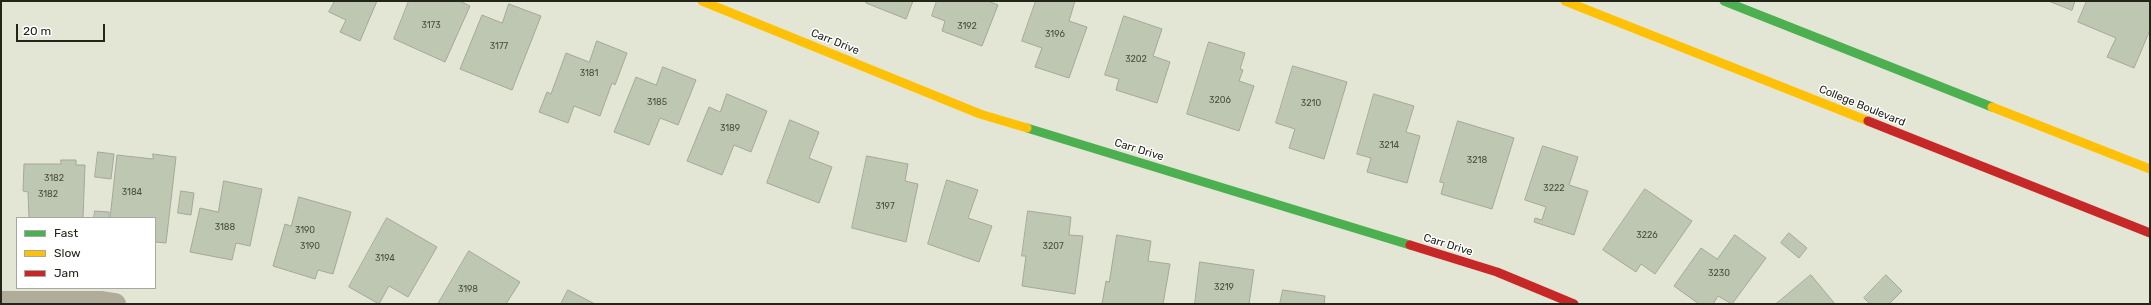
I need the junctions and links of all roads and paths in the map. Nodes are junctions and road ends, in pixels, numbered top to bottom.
1 (702, 1) edge
2 (1565, 1) edge
3 (1724, 1) edge
4 (2150, 169) edge
5 (2150, 233) edge
6 (1, 302) edge
7 (115, 304) edge
8 (1574, 304) edge

1 - 8 main road, Carr Drive
2 - 5 main road, College Boulevard
3 - 4 main road
6 - 7 street

